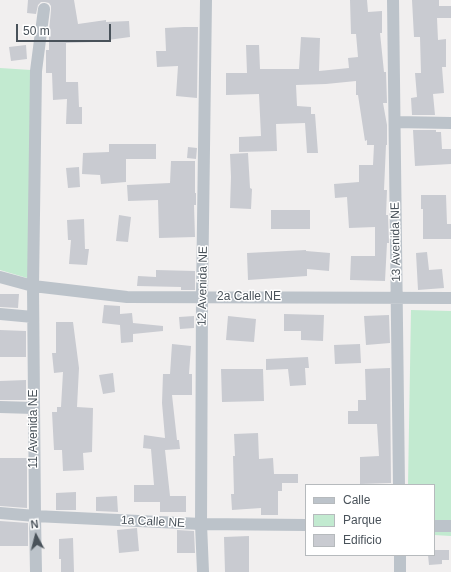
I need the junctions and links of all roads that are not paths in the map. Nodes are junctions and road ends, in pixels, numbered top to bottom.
1 (206, 0) edge
2 (392, 0) edge
3 (44, 9) dead end
4 (395, 122) junction
5 (451, 123) edge
6 (0, 277) edge
7 (33, 286) junction
8 (202, 297) junction
9 (397, 298) junction
10 (451, 298) edge
11 (0, 314) edge
12 (33, 317) junction
13 (0, 407) edge
14 (34, 408) junction
15 (399, 484) edge
16 (0, 513) edge
17 (34, 516) junction
18 (201, 524) junction
19 (305, 525) edge
20 (435, 526) edge
21 (451, 526) edge
22 (400, 556) edge
23 (36, 572) edge
24 (203, 572) edge
25 (400, 572) edge

1 - 8 street, 12 Avenida NE
2 - 4 street, 13 Avenida NE
3 - 7 street, 11 Avenida NE
4 - 5 street
4 - 9 street, 13 Avenida NE
6 - 7 street, 2a Calle NE
7 - 8 street, 2a Calle NE
7 - 12 street, 11 Avenida NE
8 - 9 street, 2a Calle NE
8 - 18 street, 12 Avenida NE
9 - 10 street, 2a Calle NE
9 - 15 street, 13 Avenida NE
11 - 12 street
12 - 14 street, 11 Avenida NE
13 - 14 street
14 - 17 street, 11 Avenida NE
16 - 17 street, 1a Calle NE
17 - 18 street, 1a Calle NE
17 - 23 street, 11 Avenida NE
18 - 19 street, 1a Calle NE
18 - 24 street, 12 Avenida NE
20 - 21 street
22 - 25 street

